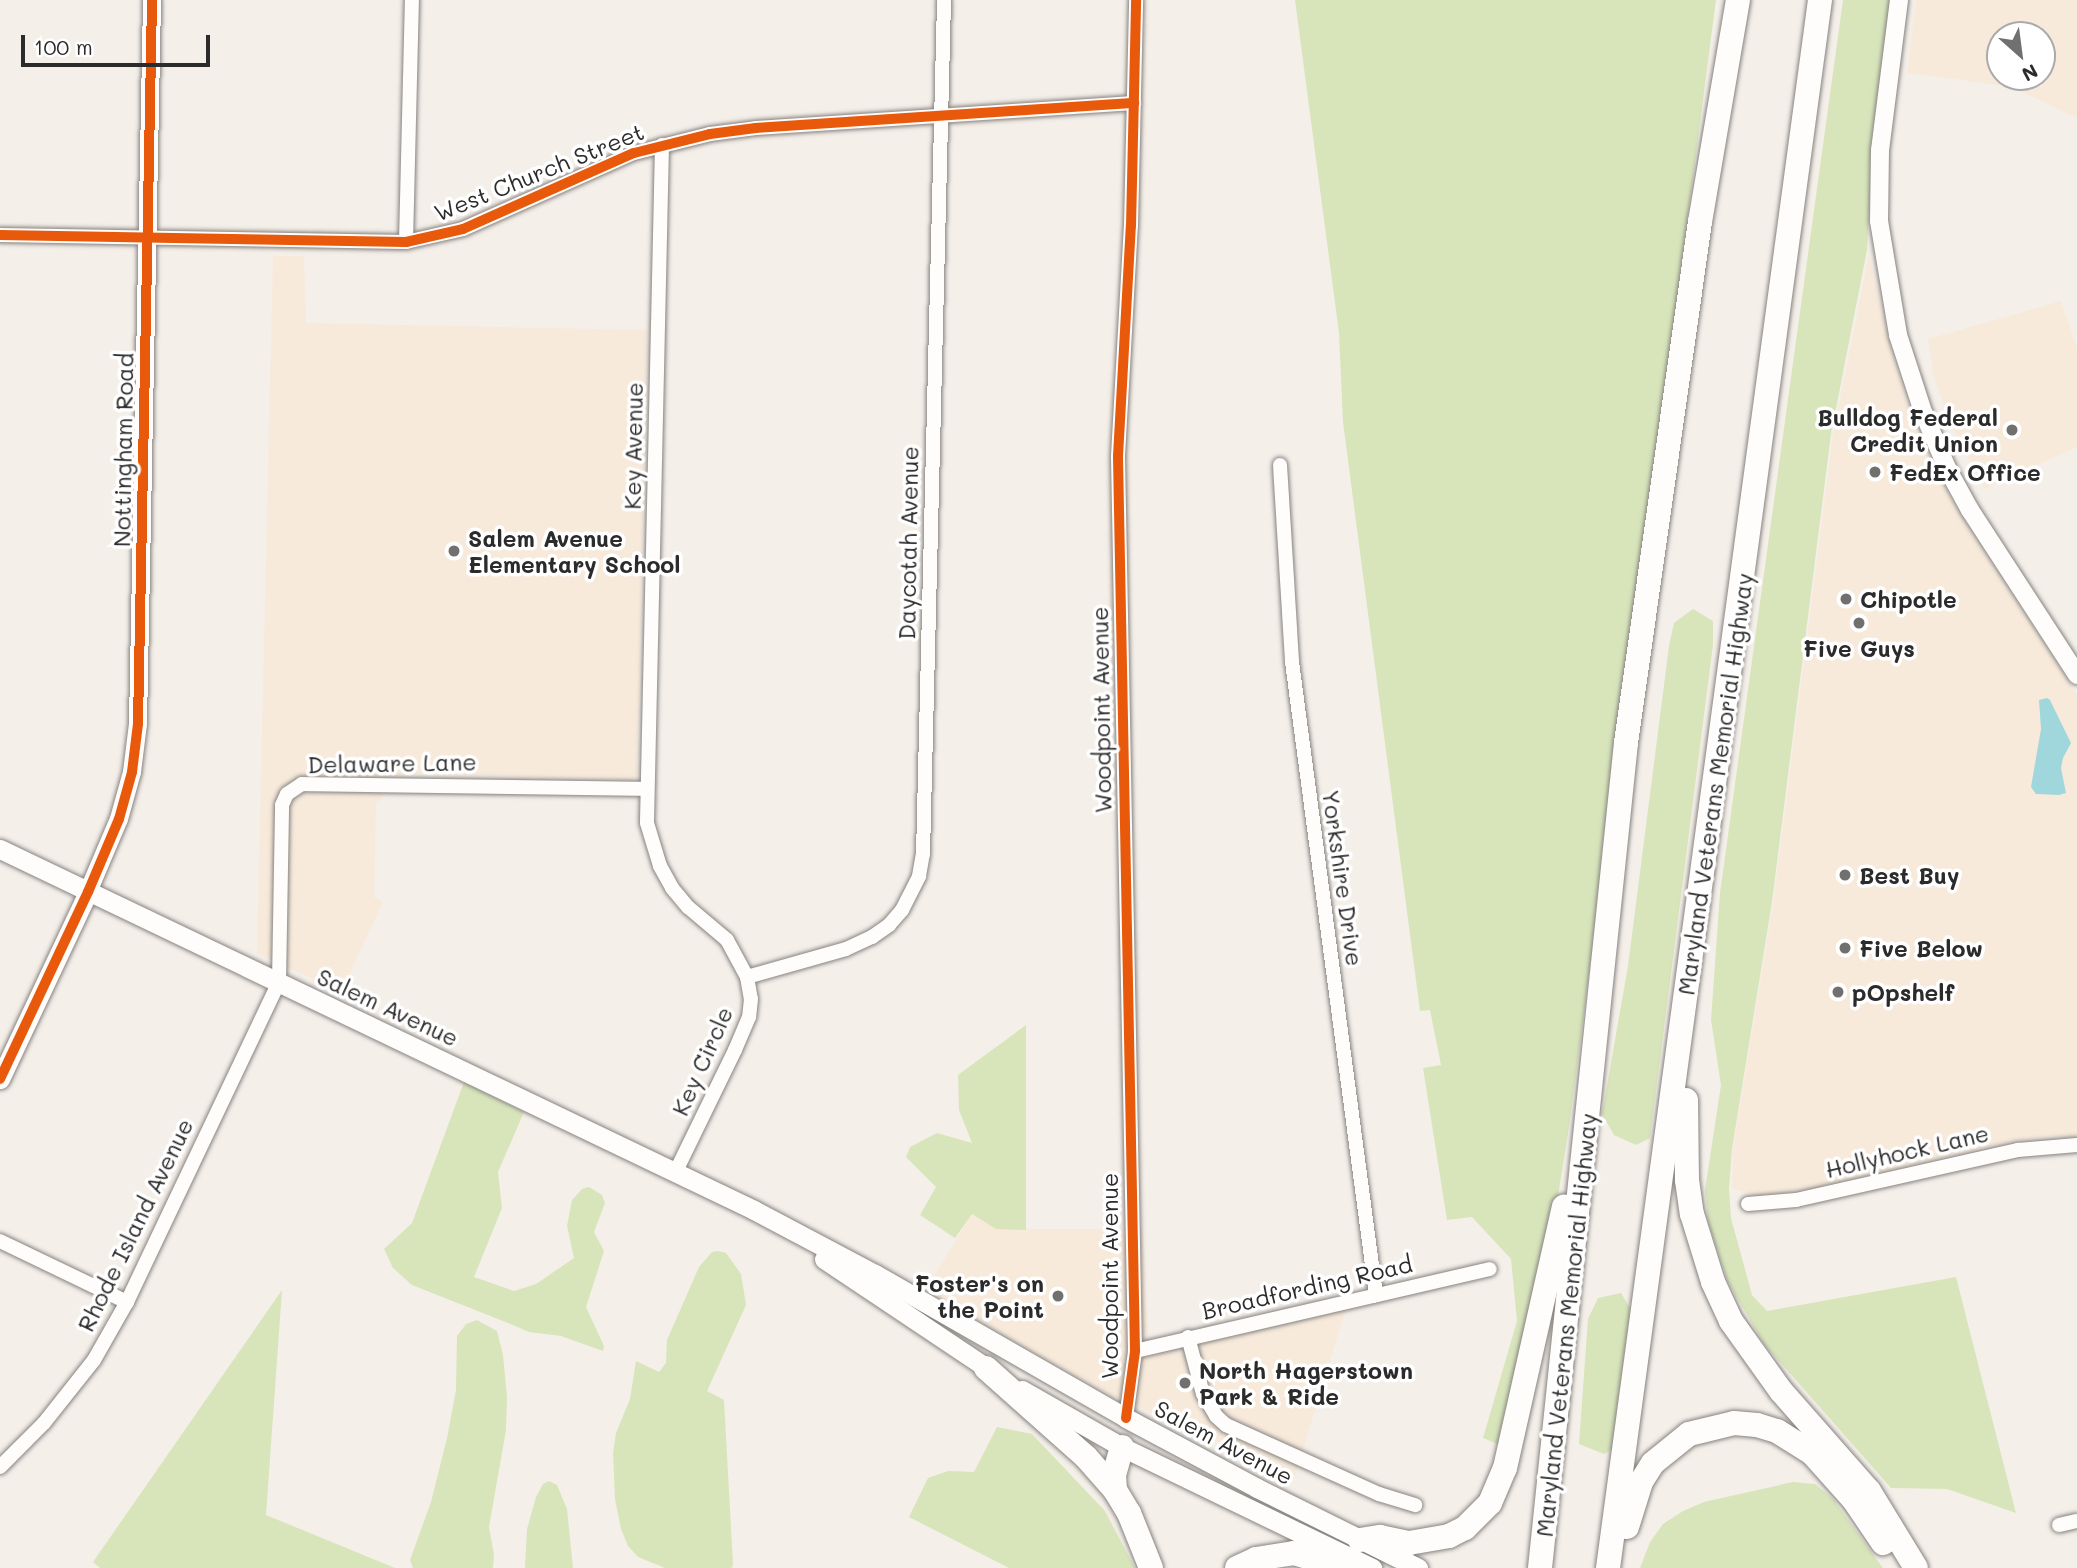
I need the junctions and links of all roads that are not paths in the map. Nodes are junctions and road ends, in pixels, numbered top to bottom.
1 (152, 0) edge
2 (412, 0) edge
3 (944, 0) edge
4 (1136, 0) edge
5 (1820, 0) edge
6 (1899, 0) edge
7 (1736, 6) edge
8 (1134, 103) junction
9 (941, 117) junction
10 (662, 145) junction
11 (0, 235) edge
12 (149, 238) junction
13 (406, 242) junction
14 (1280, 465) dead end
15 (2077, 675) edge
16 (647, 789) junction
17 (0, 849) edge
18 (88, 892) junction
19 (1699, 902) junction
20 (747, 977) junction
21 (279, 982) junction
22 (1592, 1065) junction
23 (0, 1079) edge
24 (2077, 1145) edge
25 (676, 1171) junction
26 (1748, 1204) dead end
27 (754, 1210) junction
28 (0, 1241) edge
29 (1490, 1269) dead end
30 (1376, 1295) junction
31 (127, 1303) junction
32 (1188, 1337) junction
33 (1135, 1351) junction
34 (986, 1368) junction
35 (1126, 1418) junction
36 (1122, 1447) junction
37 (0, 1467) edge
38 (1115, 1490) junction
39 (1415, 1505) dead end
40 (2077, 1521) edge
41 (2059, 1525) dead end
42 (1360, 1540) junction
43 (1151, 1568) edge
44 (1237, 1568) edge
45 (1344, 1568) edge
46 (1372, 1568) edge
47 (1418, 1568) edge
48 (1540, 1568) edge
49 (1608, 1568) edge
50 (1616, 1568) edge
51 (1897, 1568) edge
52 (1916, 1568) edge

1 - 12 street, Nottingham Road
2 - 13 street
3 - 9 street, Daycotah Avenue
4 - 8 street, Woodpoint Avenue
5 - 19 highway, Maryland Veterans Memorial Highway
6 - 15 street
7 - 22 highway, Maryland Veterans Memorial Highway
8 - 9 street, West Church Street
8 - 33 street, Woodpoint Avenue
9 - 10 street, West Church Street
9 - 20 street, Daycotah Avenue
10 - 13 street, West Church Street
10 - 16 street, Key Avenue
11 - 12 street, West Church Street
12 - 13 street, West Church Street
12 - 18 street, Nottingham Road
14 - 30 street, Yorkshire Drive
16 - 20 street, Key Circle
16 - 21 street, Delaware Lane
17 - 18 main road, Salem Avenue
18 - 21 main road, Salem Avenue
18 - 23 main road
19 - 49 highway, Maryland Veterans Memorial Highway
19 - 52 highway
20 - 25 street, Key Circle
21 - 25 main road, Salem Avenue
21 - 31 street, Rhode Island Avenue
22 - 42 highway
22 - 48 highway, Maryland Veterans Memorial Highway
24 - 26 street, Hollyhock Lane
25 - 27 main road, Salem Avenue
27 - 34 main road, Salem Avenue
27 - 35 main road, Salem Avenue
28 - 31 street
29 - 30 street, Broadfording Road
30 - 32 street, Broadfording Road
31 - 37 street, Rhode Island Avenue
32 - 33 street, Broadfording Road
32 - 39 street
33 - 35 street, Woodpoint Avenue
34 - 36 main road, Salem Avenue
34 - 38 highway
35 - 36 main road
35 - 42 main road, Salem Avenue
36 - 38 highway
36 - 46 main road, Salem Avenue
38 - 43 highway
40 - 41 street
42 - 47 main road, Salem Avenue
44 - 45 highway
50 - 51 highway

